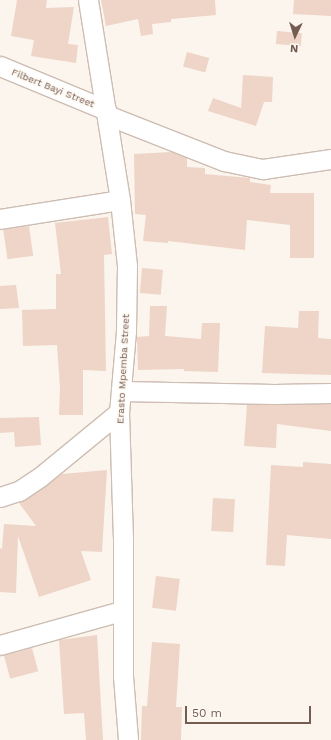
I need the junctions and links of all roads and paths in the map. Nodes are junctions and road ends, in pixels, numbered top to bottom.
1 (88, 0) edge
2 (0, 66) edge
3 (0, 73) edge
4 (20, 74) junction
5 (106, 113) junction
6 (331, 158) edge
7 (120, 200) junction
8 (0, 219) edge
9 (121, 391) junction
10 (331, 393) edge
11 (119, 412) junction
12 (0, 497) edge
13 (122, 611) junction
14 (0, 645) edge
15 (128, 740) edge

1 - 5 street, Erasto Mpemba Street
2 - 4 street, Filbert Bayi Street
3 - 4 street
4 - 5 street, Filbert Bayi Street
5 - 6 street, Filbert Bayi Street
5 - 7 street, Erasto Mpemba Street
7 - 8 street
7 - 9 street, Erasto Mpemba Street
9 - 10 street
9 - 11 street, Erasto Mpemba Street
11 - 12 street
11 - 13 street, Erasto Mpemba Street
13 - 14 street
13 - 15 street, Erasto Mpemba Street

